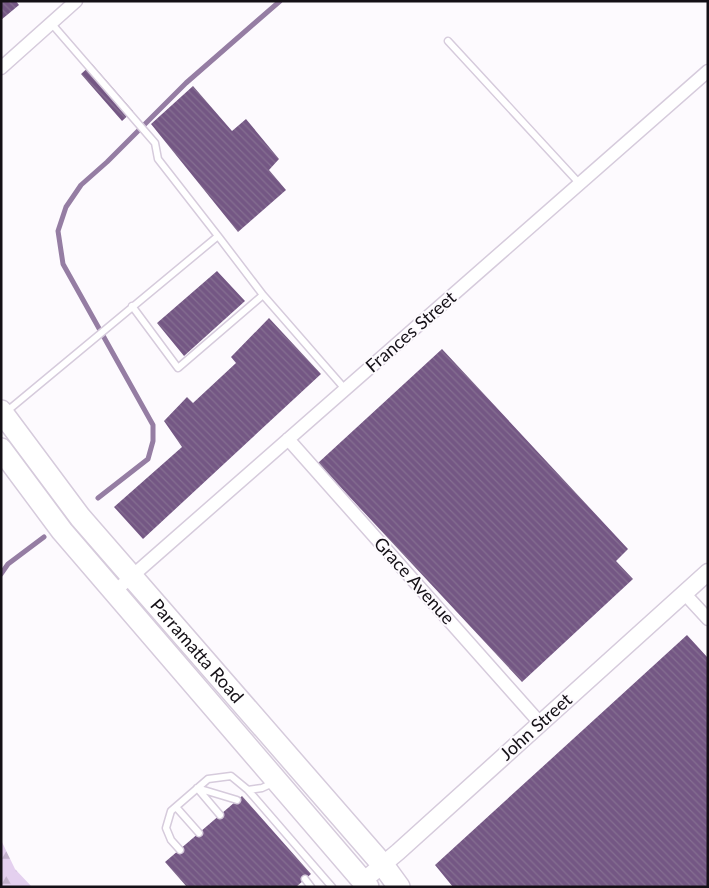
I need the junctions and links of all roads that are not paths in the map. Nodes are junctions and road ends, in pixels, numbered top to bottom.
1 (76, 1) edge
2 (51, 24) junction
3 (448, 41) dead end
4 (1, 68) edge
5 (708, 71) edge
6 (579, 183) junction
7 (218, 236) junction
8 (263, 295) junction
9 (132, 306) junction
10 (345, 389) junction
11 (2, 412) edge
12 (288, 440) junction
13 (1, 449) edge
14 (708, 572) edge
15 (131, 577) junction
16 (114, 592) junction
17 (684, 593) junction
18 (708, 619) edge
19 (540, 723) junction
20 (277, 781) junction
21 (197, 788) junction
22 (248, 790) junction
23 (237, 800) dead end
24 (176, 807) junction
25 (220, 815) dead end
26 (199, 833) dead end
27 (180, 850) dead end
28 (382, 865) junction
29 (305, 879) dead end
30 (366, 884) edge
31 (311, 887) edge
32 (332, 887) edge
33 (399, 887) edge

1 - 2 street
2 - 4 street
2 - 7 lane
3 - 6 lane
5 - 6 street, Frances Street
6 - 10 street, Frances Street
7 - 8 lane
7 - 9 lane
8 - 9 lane
8 - 10 lane
9 - 11 lane
10 - 12 street, Frances Street
11 - 15 highway, Parramatta Road
12 - 15 street, Frances Street
12 - 19 street, Grace Avenue
13 - 16 highway, Parramatta Road
14 - 17 street, John Street
15 - 16 street, Frances Street
15 - 28 highway, Parramatta Road
16 - 20 highway, Parramatta Road
17 - 18 street
17 - 19 street, John Street
19 - 28 street, John Street
20 - 22 lane
20 - 30 highway, Parramatta Road
21 - 22 lane
21 - 23 lane
21 - 24 lane
21 - 25 lane
22 - 32 lane
24 - 26 lane
24 - 27 lane
28 - 30 street, John Street
28 - 33 highway, Parramatta Road
29 - 31 lane

